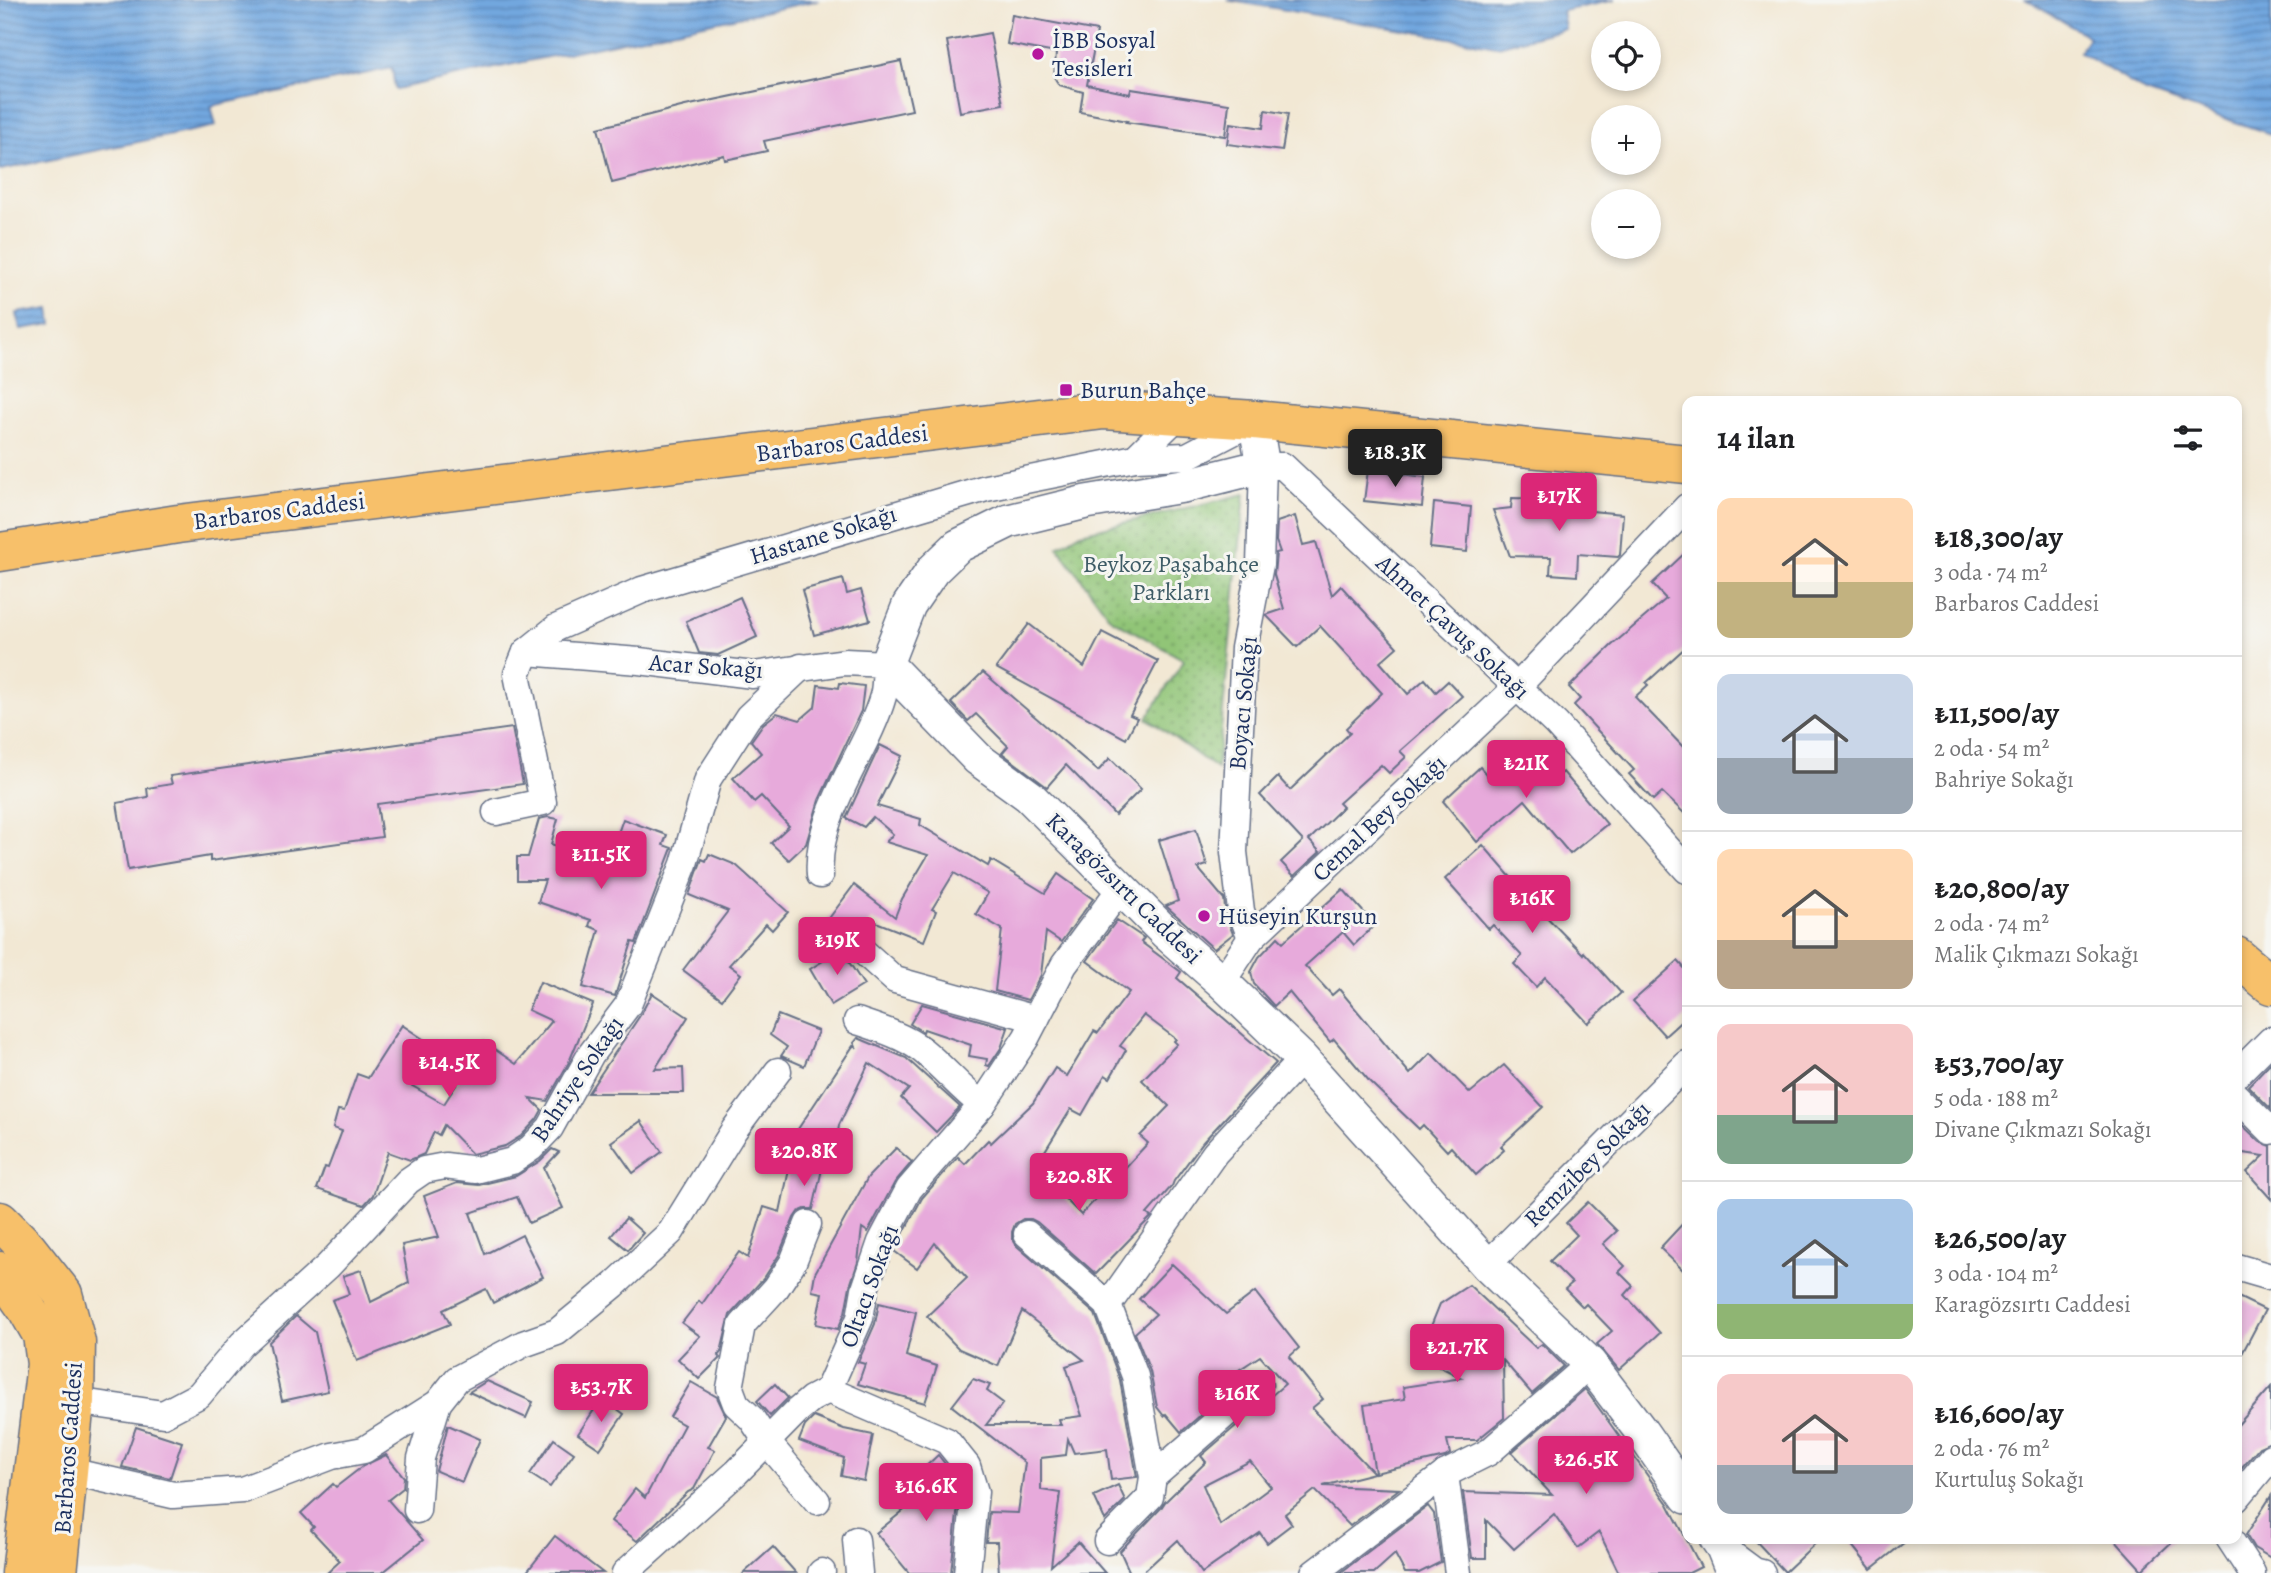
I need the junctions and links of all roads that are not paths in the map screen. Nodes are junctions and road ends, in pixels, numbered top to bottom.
1 (1179, 415) junction
2 (1255, 420) junction
3 (1135, 458) junction
4 (1682, 463) edge
5 (1263, 466) junction
6 (1682, 512) edge
7 (0, 552) edge
8 (526, 652) junction
9 (886, 664) junction
10 (801, 667) junction
11 (1517, 687) junction
12 (496, 812) dead end
13 (1682, 864) edge
14 (820, 875) dead end
15 (1121, 888) junction
16 (1251, 938) junction
17 (856, 945) dead end
18 (2242, 961) edge
19 (1222, 982) junction
20 (2271, 985) edge
21 (1036, 1019) junction
22 (857, 1021) dead end
23 (2271, 1040) edge
24 (1302, 1059) junction
25 (1682, 1069) edge
26 (2242, 1069) edge
27 (778, 1071) dead end
28 (2242, 1102) edge
29 (982, 1105) junction
30 (2271, 1130) edge
31 (0, 1221) edge
32 (808, 1224) dead end
33 (1027, 1234) dead end
34 (1487, 1265) junction
35 (2242, 1269) edge
36 (0, 1271) edge
37 (2267, 1276) dead end
38 (1108, 1305) junction
39 (1590, 1364) junction
40 (1259, 1385) dead end
41 (828, 1390) junction
42 (75, 1401) junction
43 (438, 1403) junction
44 (767, 1442) junction
45 (2271, 1457) edge
46 (69, 1471) junction
47 (1445, 1474) junction
48 (1153, 1477) junction
49 (1682, 1490) edge
50 (2242, 1492) edge
51 (817, 1501) dead end
52 (416, 1510) dead end
53 (856, 1540) dead end
54 (1107, 1541) dead end
55 (2233, 1544) edge
56 (1726, 1549) edge
57 (21, 1573) edge
58 (58, 1573) edge
59 (625, 1573) edge
60 (859, 1573) edge
61 (967, 1573) edge
62 (1314, 1573) edge
63 (1458, 1573) edge
64 (1762, 1573) edge
65 (2252, 1573) edge

1 - 2 main road, Barbaros Caddesi
1 - 3 street
1 - 7 main road, Barbaros Caddesi
2 - 3 street, Hastane Sokağı
2 - 4 main road, Barbaros Caddesi
2 - 5 street
3 - 8 street, Hastane Sokağı
5 - 9 street
5 - 11 street, Ahmet Çavuş Sokağı
5 - 16 street, Boyacı Sokağı
6 - 11 street, Cemal Bey Sokağı
8 - 10 street, Acar Sokağı
8 - 12 street
9 - 10 street, Acar Sokağı
9 - 14 street
9 - 15 street, Karagözsırtı Caddesi
10 - 42 street, Bahriye Sokağı
11 - 13 street, Ahmet Çavuş Sokağı
11 - 16 street, Cemal Bey Sokağı
15 - 19 street, Karagözsırtı Caddesi
15 - 21 street, Oltacı Sokağı
16 - 19 street, Cemal Bey Sokağı
17 - 21 street
18 - 20 main road
19 - 24 street, Karagözsırtı Caddesi
21 - 29 street, Oltacı Sokağı
22 - 29 street
23 - 26 street
24 - 34 street, Karagözsırtı Caddesi
24 - 38 street
25 - 34 street, Remzibey Sokağı
27 - 43 street
28 - 30 street
29 - 41 street, Oltacı Sokağı
31 - 42 main road, Barbaros Caddesi
32 - 44 street
33 - 38 street
34 - 39 street, Karagözsırtı Caddesi
35 - 37 street
36 - 57 main road, Barbaros Caddesi
38 - 48 street
39 - 47 street
39 - 49 street, Karagözsırtı Caddesi
40 - 48 street
41 - 44 street
41 - 61 street
42 - 46 main road, Barbaros Caddesi
43 - 46 street
43 - 52 street
44 - 51 street
44 - 59 street
45 - 50 street
46 - 58 main road, Barbaros Caddesi
47 - 62 street
47 - 63 street
48 - 54 street
53 - 60 street
55 - 65 street
56 - 64 street

